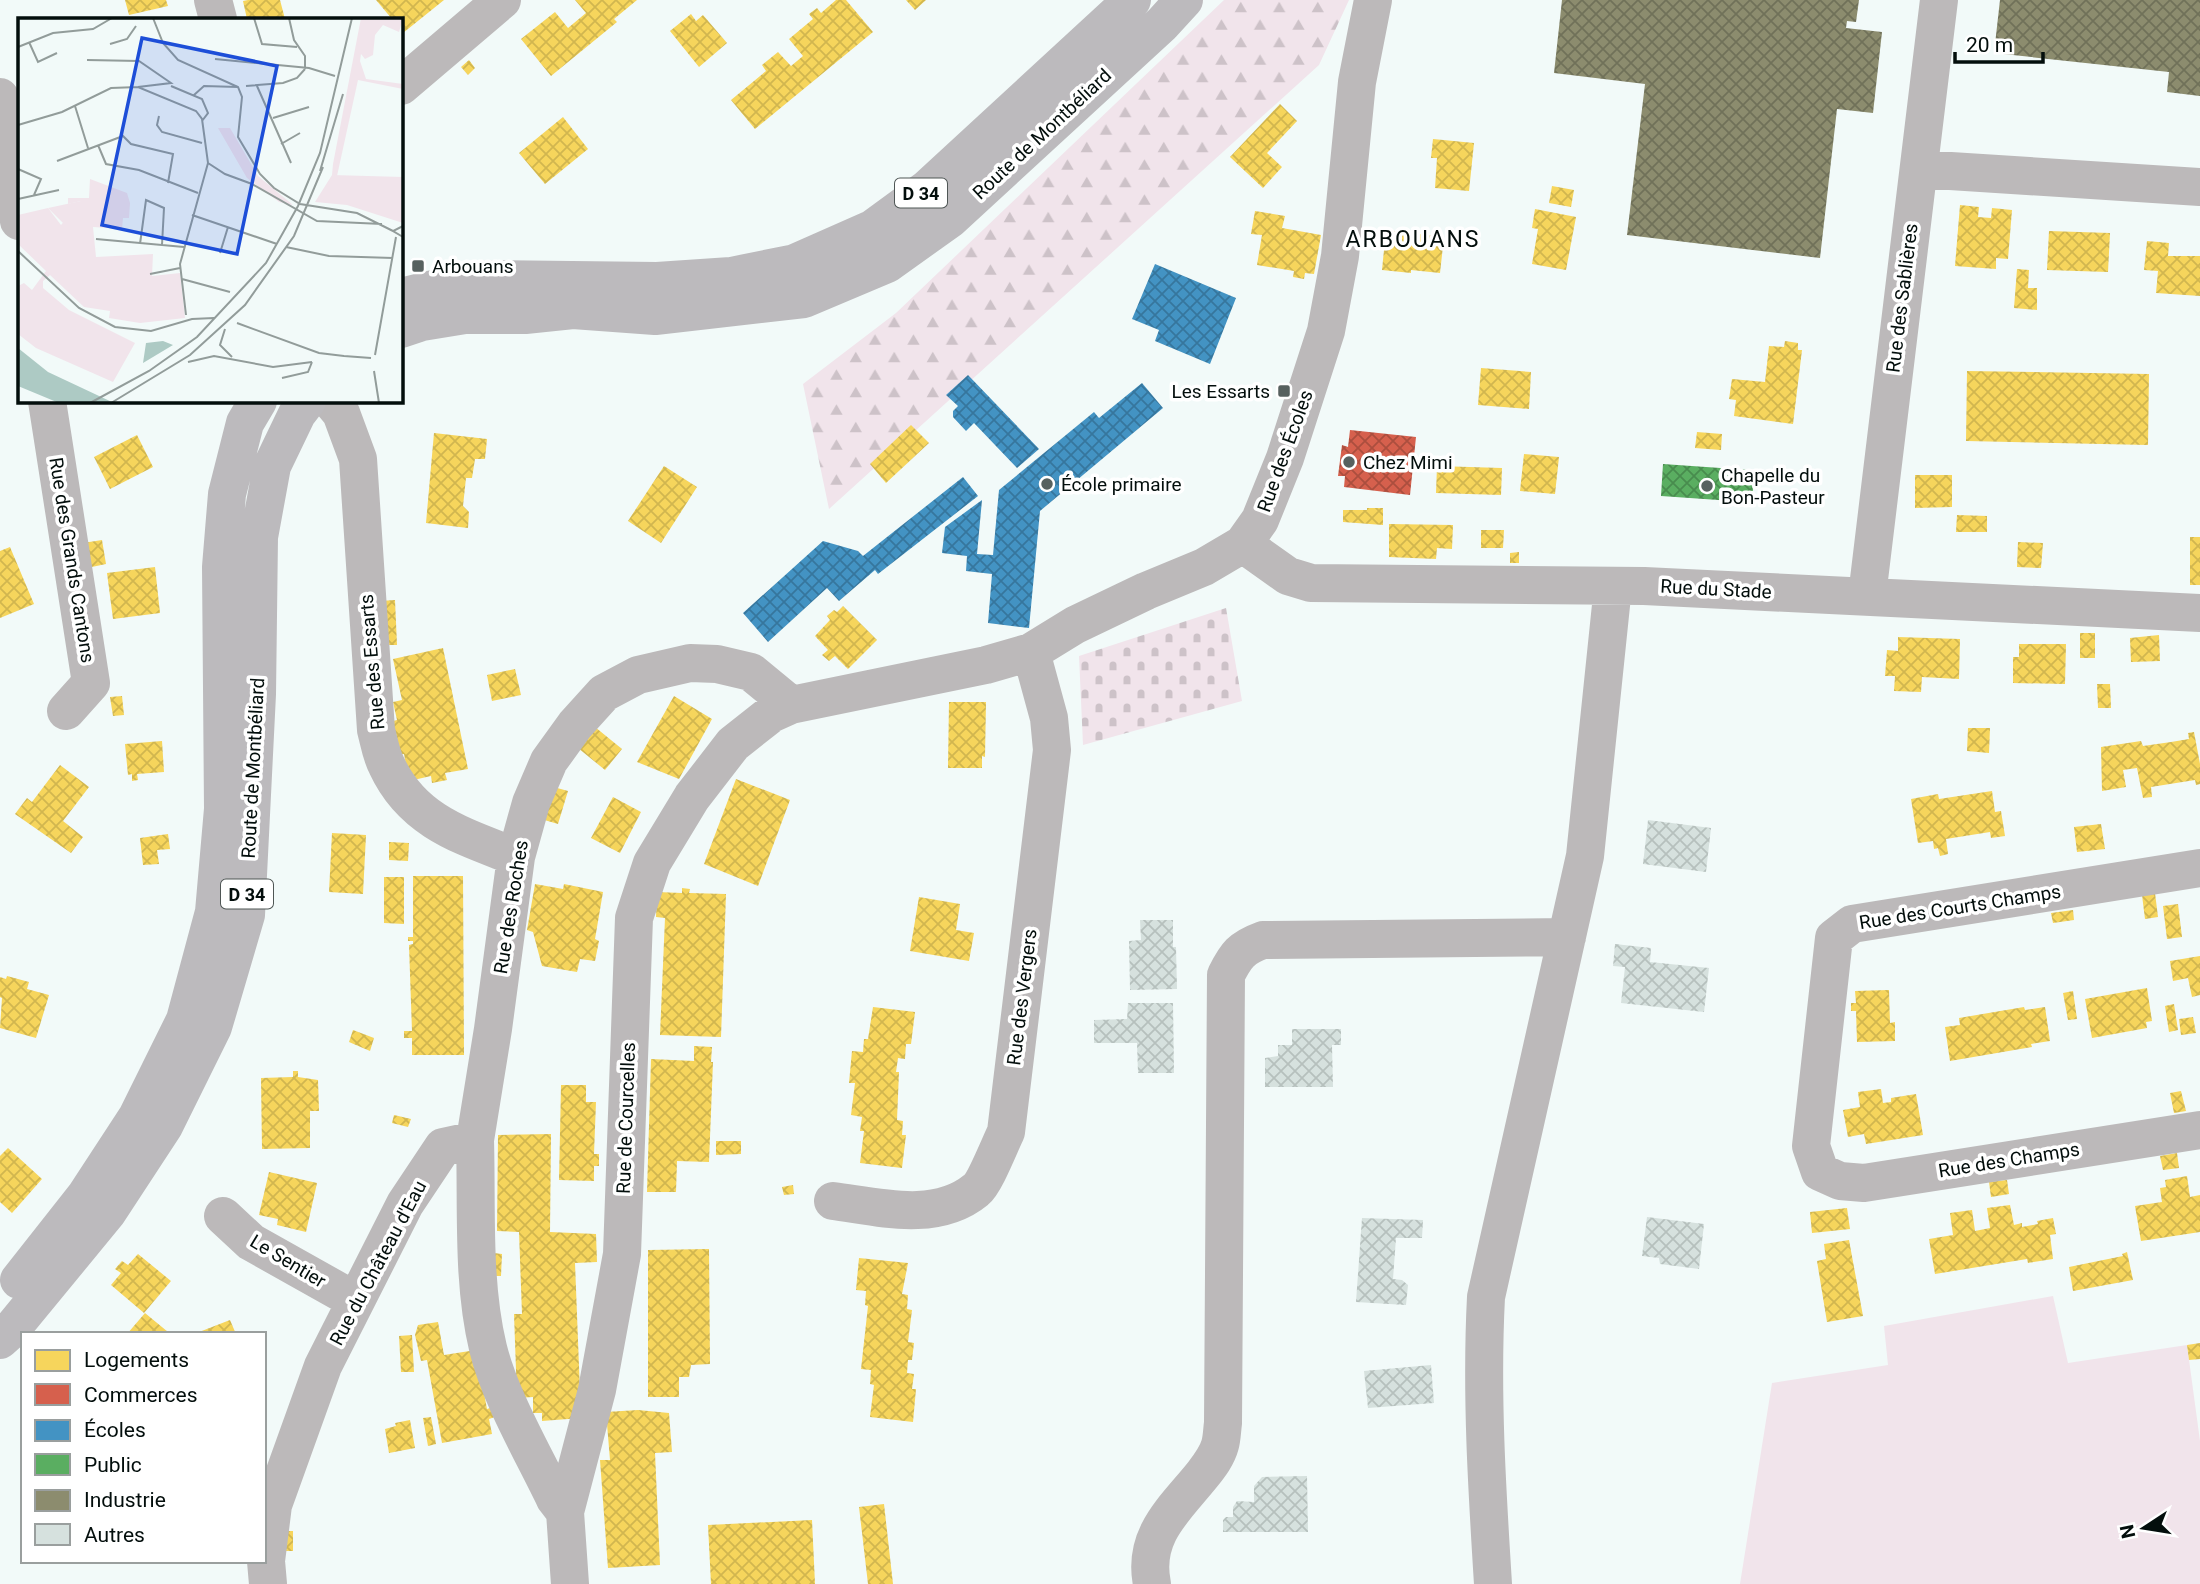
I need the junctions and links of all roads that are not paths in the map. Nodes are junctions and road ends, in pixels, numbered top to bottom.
1 (213, 0) edge
2 (502, 0) edge
3 (1132, 0) edge
4 (1184, 0) edge
5 (1373, 0) edge
6 (1939, 0) edge
7 (219, 18) edge
8 (402, 85) edge
9 (0, 97) edge
10 (1919, 169) junction
11 (2200, 187) edge
12 (18, 214) edge
13 (402, 296) edge
14 (402, 329) edge
15 (47, 402) edge
16 (257, 402) edge
17 (306, 402) edge
18 (332, 402) edge
19 (1243, 544) junction
20 (1613, 586) junction
21 (1867, 596) junction
22 (2200, 613) edge
23 (1031, 652) junction
24 (791, 705) junction
25 (66, 711) dead end
26 (516, 857) junction
27 (2200, 869) edge
28 (1567, 937) junction
29 (2200, 1130) edge
30 (475, 1140) junction
31 (1820, 1171) joint
32 (833, 1201) dead end
33 (223, 1216) dead end
34 (356, 1301) junction
35 (3, 1325) edge
36 (565, 1511) junction
37 (268, 1584) edge
38 (570, 1584) edge
39 (1152, 1584) edge
40 (1493, 1584) edge

1 - 7 street
2 - 8 street
3 - 13 main road, Route de Montbéliard / D 34
4 - 14 main road, Route de Montbéliard / D 34
5 - 19 street, Rue des Écoles
6 - 10 street, Rue des Sablières
9 - 12 street
10 - 11 street
10 - 21 street, Rue des Sablières
15 - 25 street, Rue des Grands Cantons
16 - 35 main road, Route de Montbéliard / D 34
17 - 35 main road, Route de Montbéliard / D 34
18 - 26 street, Rue des Essarts
19 - 20 street, Rue du Stade
19 - 23 street, Rue des Écoles
20 - 21 street, Rue du Stade
20 - 28 street
21 - 22 street, Rue du Stade
23 - 24 street, Rue des Écoles
23 - 32 street, Rue des Vergers
24 - 26 street, Rue des Roches
24 - 36 street, Rue de Courcelles
26 - 30 street, Rue des Roches
27 - 31 street, Rue des Courts Champs
28 - 39 street
28 - 40 street
29 - 31 street, Rue des Champs
30 - 34 street, Rue du Château d'Eau
30 - 36 street
33 - 34 street, Le Sentier
34 - 37 street, Rue du Château d'Eau
36 - 38 street, Rue de Courcelles

